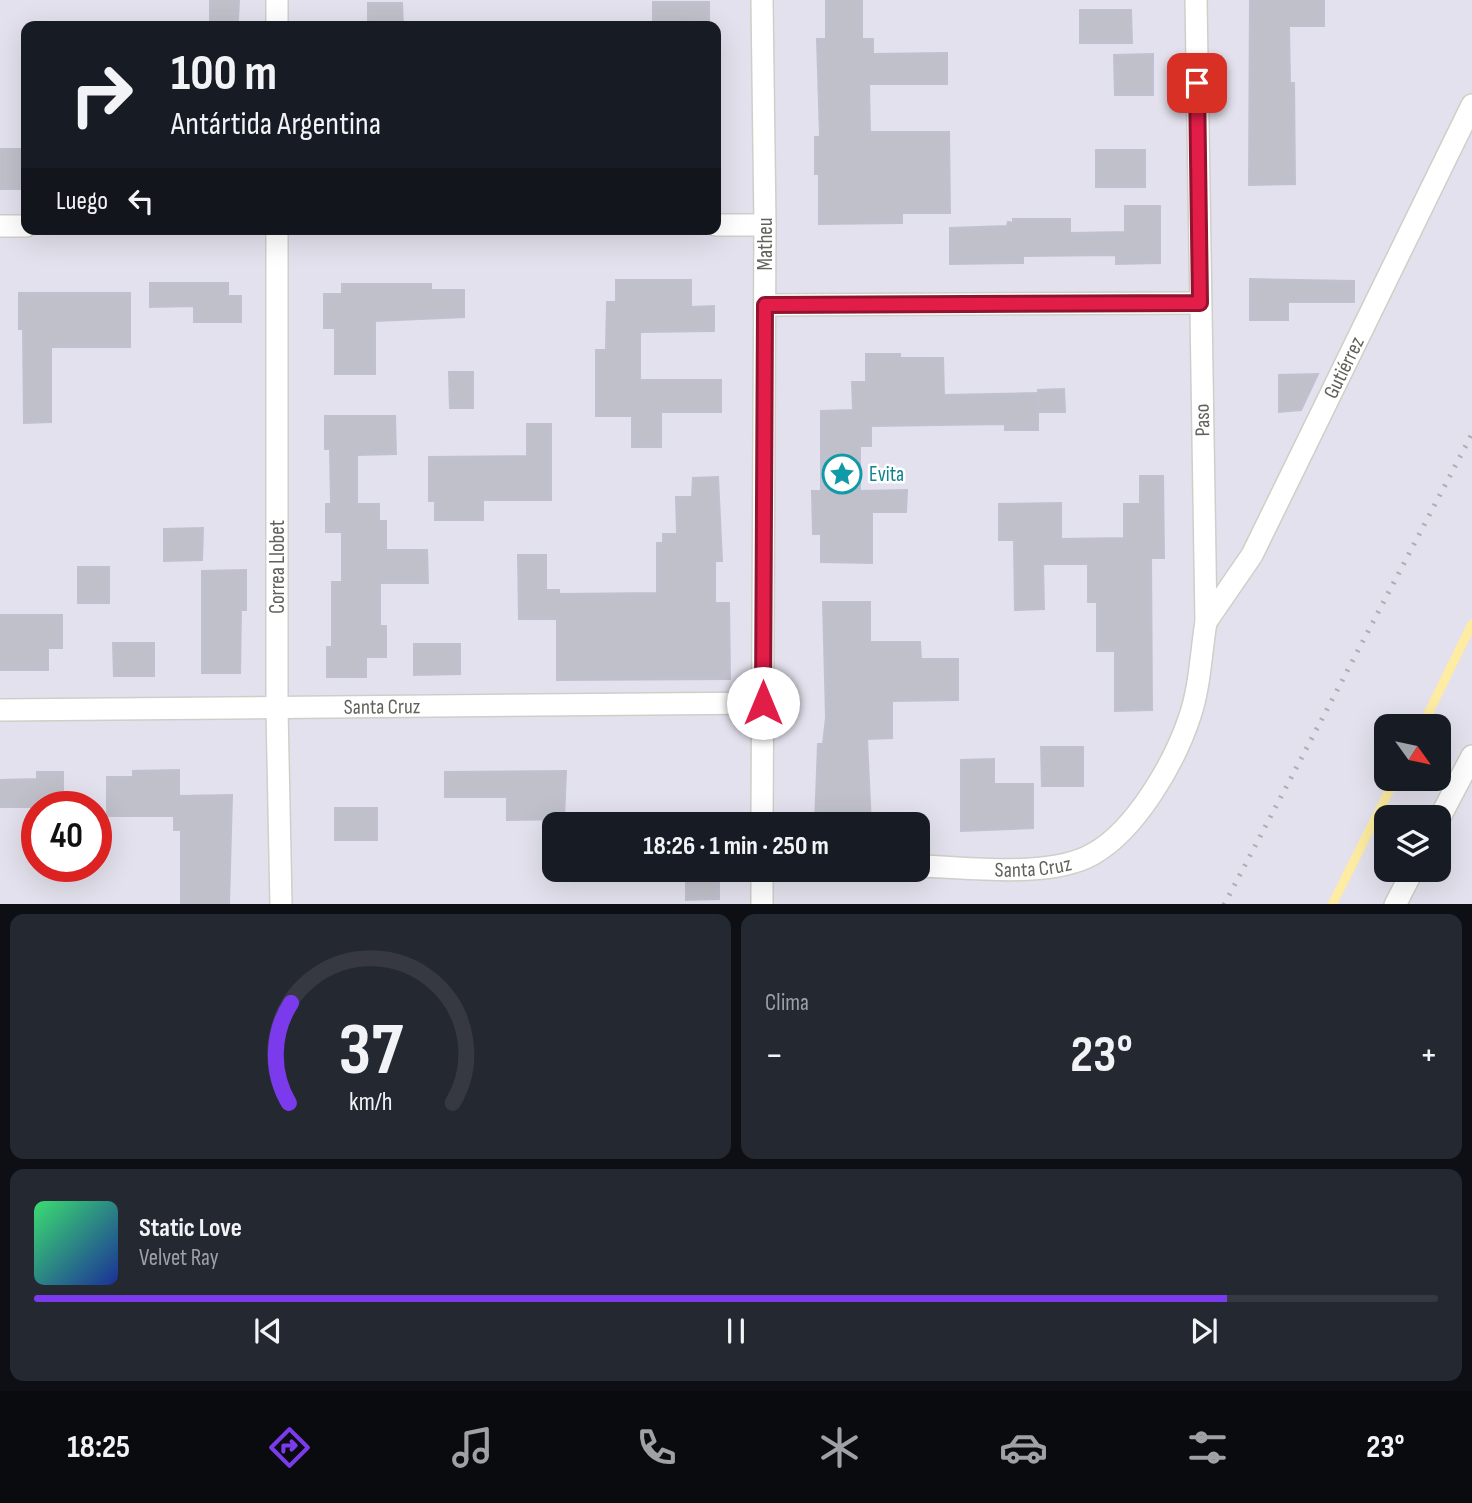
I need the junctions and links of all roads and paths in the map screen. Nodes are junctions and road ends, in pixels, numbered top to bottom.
1 (277, 0) edge
2 (762, 0) edge
3 (1196, 0) edge
4 (277, 21) edge
5 (1472, 105) edge
6 (721, 225) edge
7 (765, 225) junction
8 (0, 226) edge
9 (21, 226) edge
10 (277, 235) edge
11 (1200, 303) junction
12 (765, 305) junction
13 (1206, 622) junction
14 (763, 703) junction
15 (277, 709) junction
16 (0, 710) edge
17 (1472, 756) edge
18 (1446, 805) edge
19 (762, 812) edge
20 (1130, 821) joint
21 (930, 866) edge
22 (762, 882) edge
23 (1407, 882) edge
24 (281, 904) edge
25 (762, 904) edge
26 (1396, 904) edge

1 - 4 street
2 - 7 street, Matheu
3 - 11 street, Paso
5 - 13 street, Gutiérrez
6 - 7 street
7 - 12 street, Matheu
8 - 9 street
10 - 15 street, Correa Llobet
11 - 12 street
11 - 13 street, Paso
12 - 14 street, Matheu
13 - 20 street, Paso
14 - 15 street, Santa Cruz
14 - 19 street, Matheu
15 - 16 street, Santa Cruz
15 - 24 street, Correa Llobet
17 - 18 street
20 - 21 street, Santa Cruz
22 - 25 street
23 - 26 street

